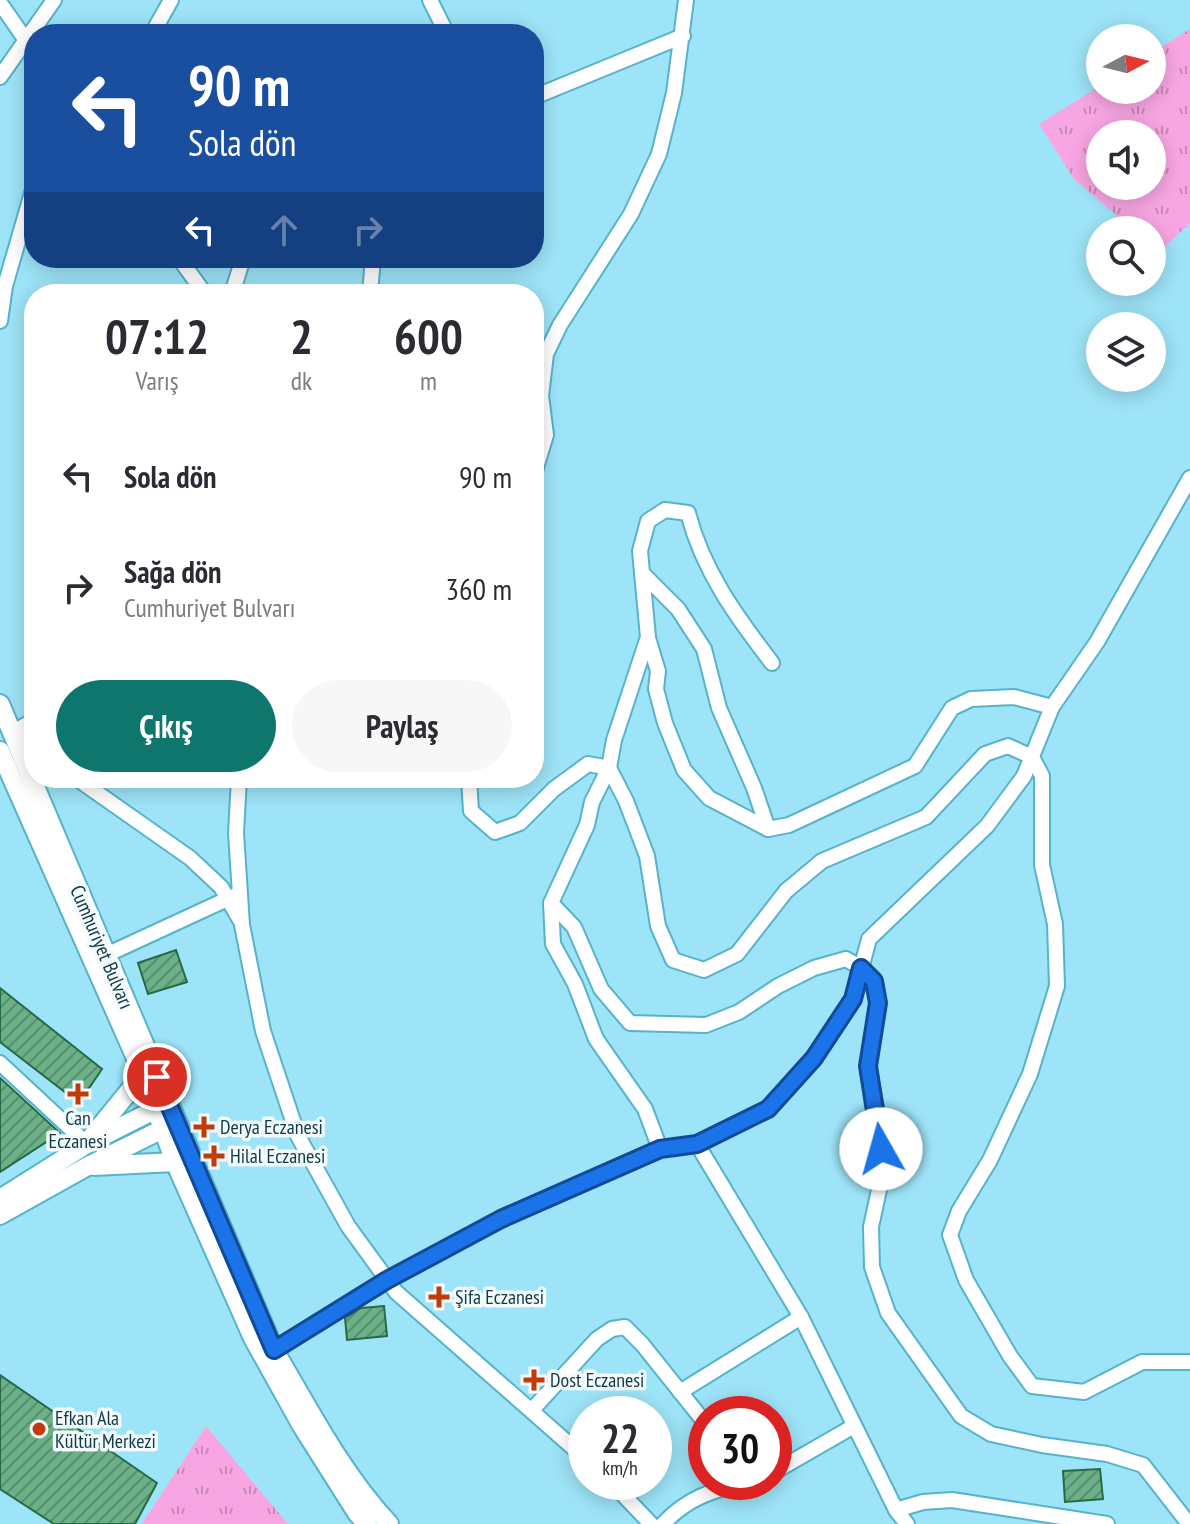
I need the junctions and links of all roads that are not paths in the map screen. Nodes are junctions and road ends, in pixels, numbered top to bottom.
1 (54, 0) edge
2 (171, 0) edge
3 (430, 0) edge
4 (686, 0) edge
5 (1, 5) edge
6 (41, 24) edge
7 (158, 24) edge
8 (442, 24) edge
9 (683, 36) junction
10 (24, 38) edge
11 (24, 52) edge
12 (0, 77) edge
13 (544, 93) edge
14 (24, 220) edge
15 (0, 321) edge
16 (544, 371) edge
17 (544, 419) edge
18 (544, 442) edge
19 (1190, 478) edge
20 (644, 575) junction
21 (648, 637) junction
22 (772, 663) dead end
23 (0, 704) edge
24 (1052, 707) junction
25 (6, 728) edge
26 (24, 741) edge
27 (0, 751) edge
28 (1032, 757) junction
29 (609, 768) junction
30 (24, 769) edge
31 (32, 788) edge
32 (90, 788) edge
33 (238, 788) edge
34 (470, 788) edge
35 (768, 829) junction
36 (234, 896) junction
37 (551, 903) junction
38 (106, 955) junction
39 (861, 968) junction
40 (0, 1063) edge
41 (143, 1074) junction
42 (161, 1107) junction
43 (169, 1126) junction
44 (87, 1144) junction
45 (697, 1144) junction
46 (660, 1149) junction
47 (175, 1162) junction
48 (86, 1167) junction
49 (0, 1199) edge
50 (0, 1215) edge
51 (387, 1280) junction
52 (801, 1317) junction
53 (274, 1350) junction
54 (1190, 1362) edge
55 (680, 1392) junction
56 (688, 1402) edge
57 (532, 1410) junction
58 (854, 1426) junction
59 (568, 1443) edge
60 (792, 1462) edge
61 (628, 1500) edge
62 (693, 1500) edge
63 (896, 1510) junction
64 (367, 1524) edge
65 (389, 1524) edge
66 (651, 1524) edge
67 (663, 1524) edge
68 (907, 1524) edge
69 (1107, 1524) edge
70 (1189, 1524) edge

1 - 6 street
2 - 7 street
3 - 8 street
4 - 9 street
5 - 10 street
9 - 13 street
9 - 16 street
11 - 12 street
14 - 15 street
17 - 18 street
19 - 24 street
20 - 21 street
20 - 22 street
20 - 35 street
21 - 29 street
21 - 35 street
23 - 25 main road, Cumhuriyet Bulvarı
24 - 28 street
24 - 35 street
25 - 26 street
25 - 30 main road, Cumhuriyet Bulvarı
27 - 41 main road, Cumhuriyet Bulvarı
28 - 29 street
28 - 39 street
28 - 54 street
29 - 34 street
29 - 37 street
31 - 38 main road, Cumhuriyet Bulvarı
32 - 36 street
33 - 36 street
36 - 38 street
36 - 51 street
37 - 39 street
37 - 46 street
38 - 42 main road, Cumhuriyet Bulvarı
39 - 45 street
39 - 70 street
40 - 44 street
41 - 42 main road, Cumhuriyet Bulvarı
41 - 44 main road
42 - 43 main road, Cumhuriyet Bulvarı
42 - 44 main road
43 - 47 main road, Cumhuriyet Bulvarı
43 - 48 main road
43 - 53 main road, Cumhuriyet Bulvarı
44 - 49 main road
45 - 46 street
45 - 52 street
46 - 51 street
47 - 48 main road
47 - 64 main road, Cumhuriyet Bulvarı
48 - 50 main road
51 - 53 street
51 - 57 street
52 - 55 street
52 - 58 street
53 - 65 main road, Cumhuriyet Bulvarı
55 - 56 street
55 - 57 street
57 - 59 street
58 - 60 street
58 - 63 street
61 - 66 street
62 - 67 street
63 - 68 street
63 - 69 street

